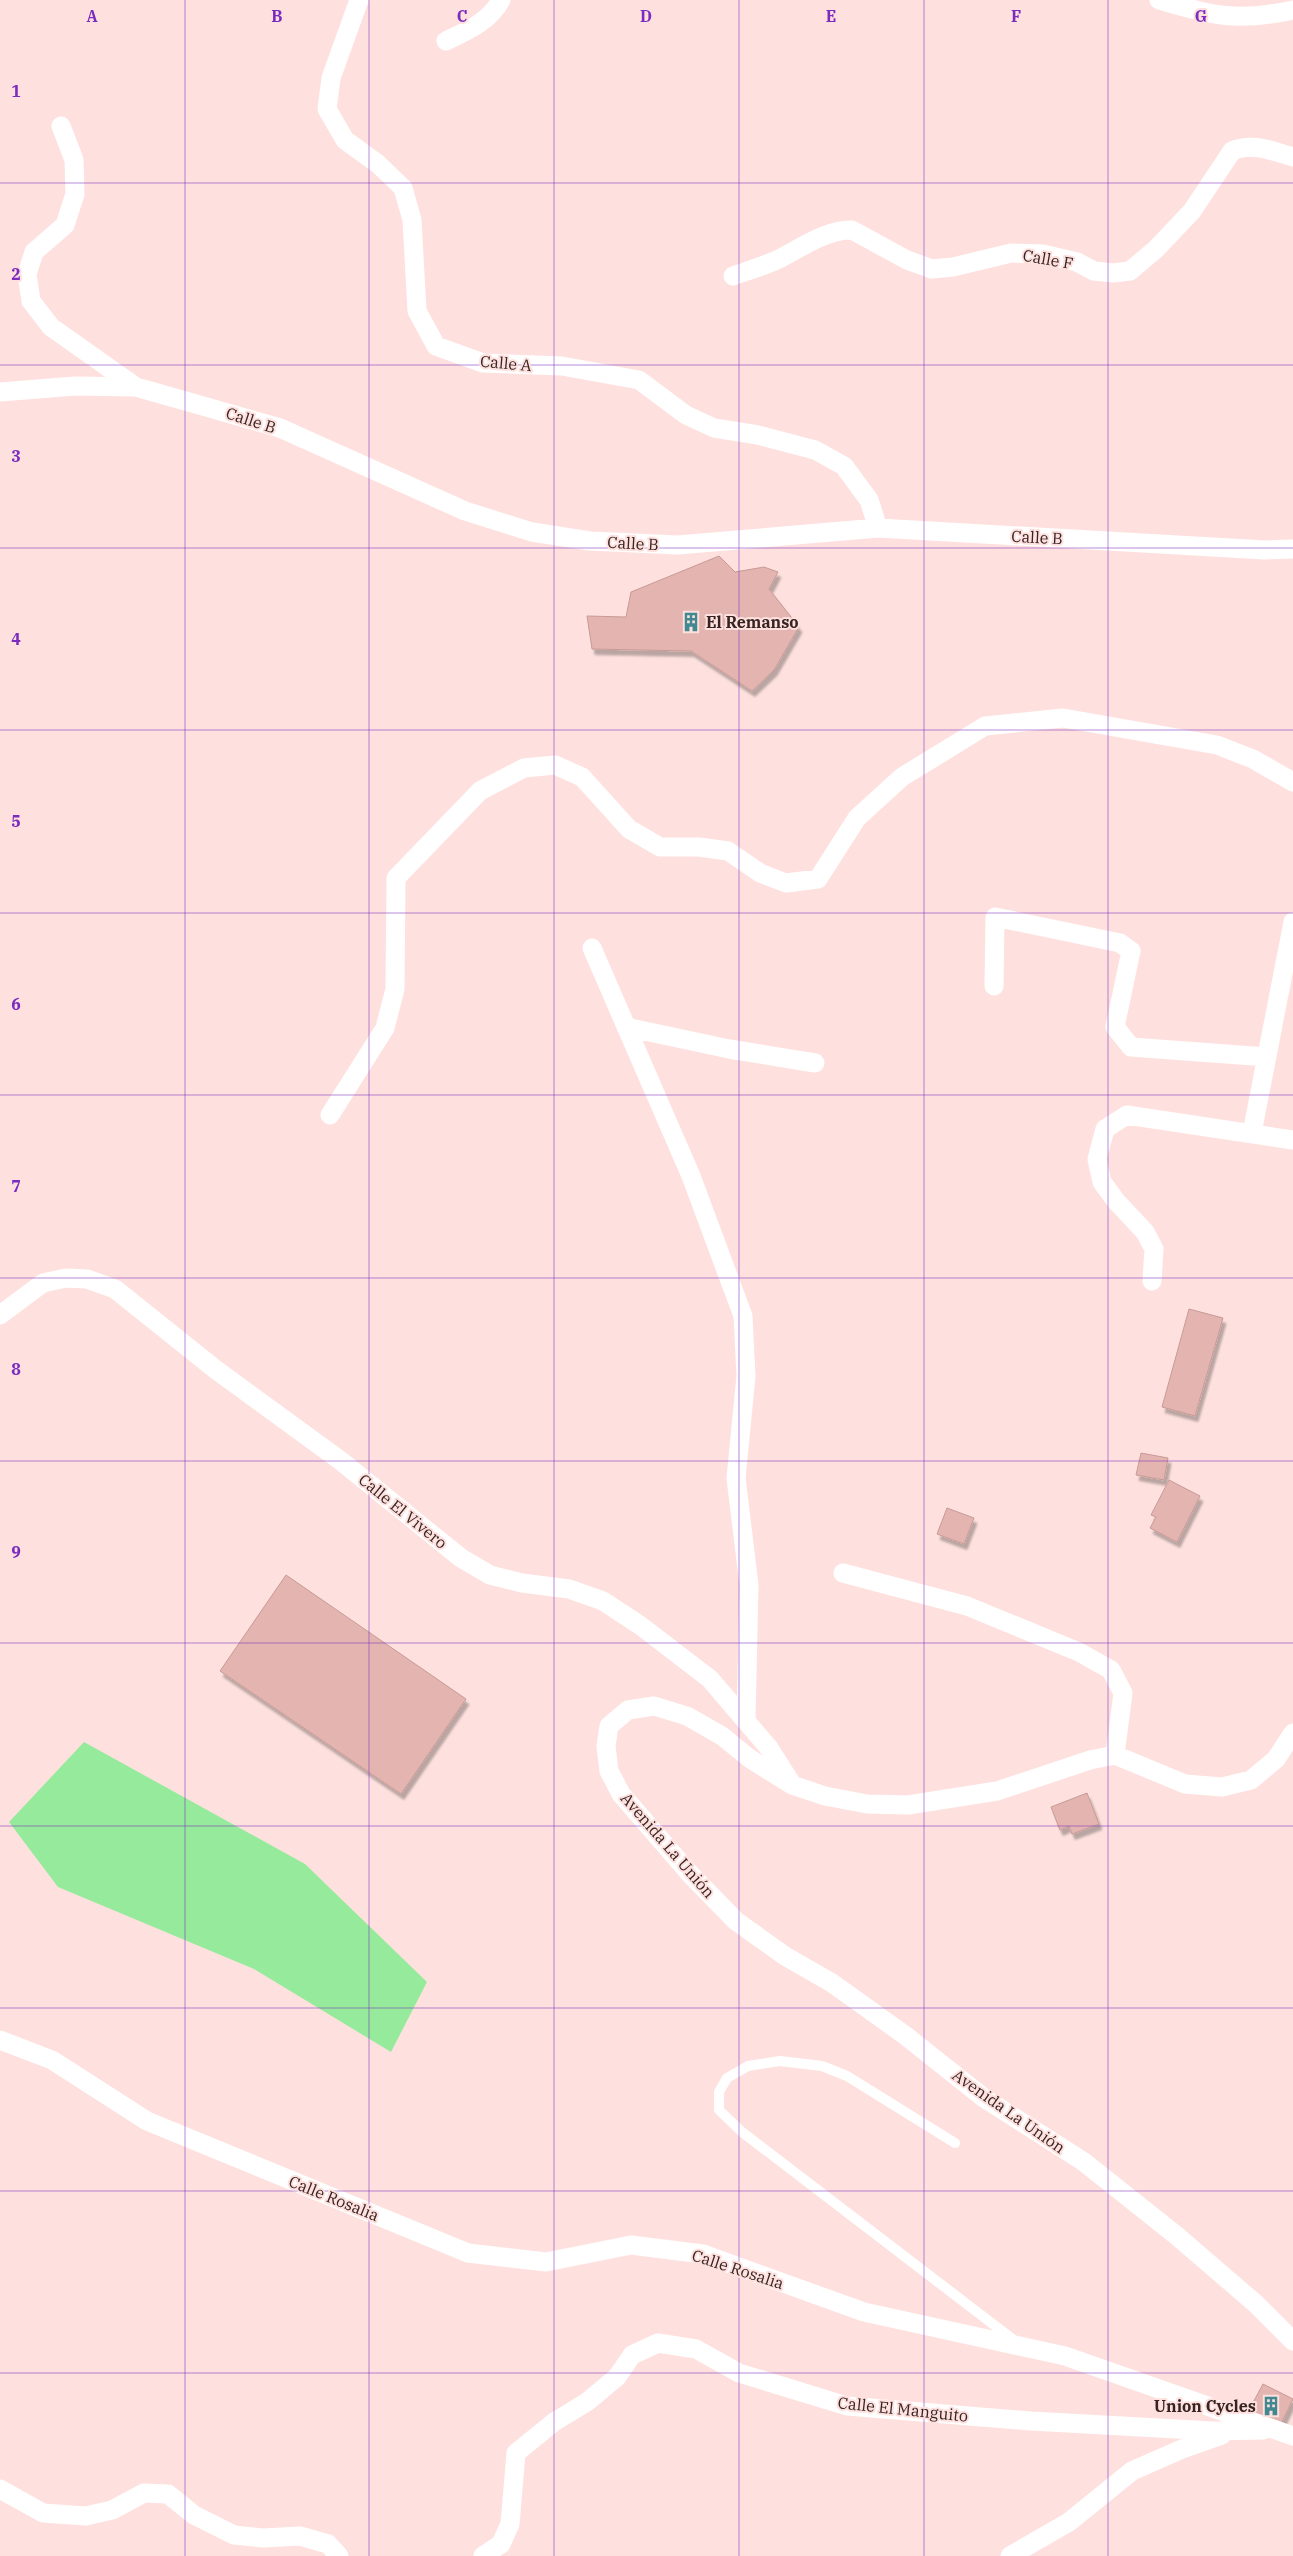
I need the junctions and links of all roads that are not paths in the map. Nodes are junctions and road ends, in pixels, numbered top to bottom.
1 (359, 0) edge
2 (501, 0) edge
3 (1159, 0) edge
4 (1293, 10) edge
5 (446, 41) dead end
6 (61, 126) dead end
7 (1293, 156) edge
8 (733, 276) dead end
9 (136, 387) junction
10 (0, 392) edge
11 (878, 528) junction
12 (1293, 549) edge
13 (1293, 782) edge
14 (1293, 922) edge
15 (592, 948) dead end
16 (994, 986) dead end
17 (626, 1027) junction
18 (1267, 1057) junction
19 (815, 1063) dead end
20 (330, 1115) dead end
21 (1252, 1133) junction
22 (1293, 1140) edge
23 (1152, 1281) dead end
24 (0, 1315) edge
25 (842, 1573) dead end
26 (746, 1718) junction
27 (1293, 1733) edge
28 (1115, 1755) junction
29 (792, 1784) junction
30 (0, 2040) edge
31 (955, 2143) dead end
32 (1293, 2341) edge
33 (1021, 2346) junction
34 (1274, 2430) junction
35 (1236, 2431) junction
36 (1293, 2436) edge
37 (0, 2489) edge
38 (339, 2556) edge
39 (484, 2556) edge
40 (1010, 2556) edge

1 - 11 street, Calle A
2 - 5 street
3 - 4 street
6 - 9 street
7 - 8 street, Calle F
9 - 10 street, Calle B
9 - 11 street, Calle B
11 - 12 street, Calle B
13 - 20 street
14 - 18 street
15 - 17 street
16 - 18 street
17 - 19 street
17 - 26 street
18 - 21 street
21 - 22 street
21 - 23 street
24 - 26 street, Calle El Vivero
25 - 28 street
26 - 29 street, Calle El Vivero
27 - 28 street
28 - 29 street, Avenida La Unión
29 - 32 street, Avenida La Unión
30 - 33 street, Calle Rosalia
31 - 33 lane
33 - 34 street, Calle Rosalia
34 - 35 street, Calle El Manguito
34 - 36 street, Calle Rosalia
35 - 39 street, Calle El Manguito
35 - 40 street
37 - 38 street

